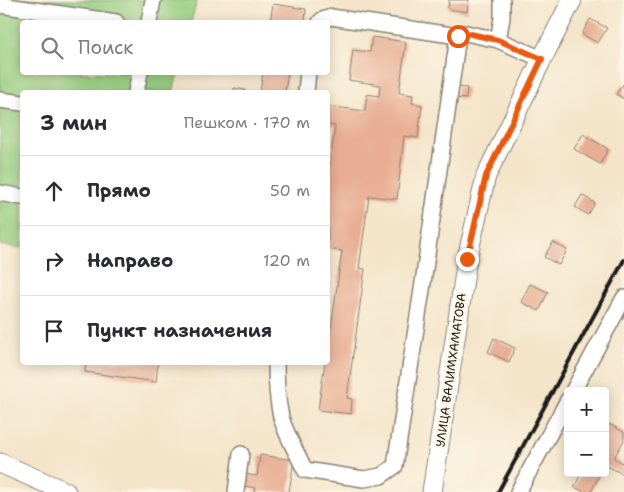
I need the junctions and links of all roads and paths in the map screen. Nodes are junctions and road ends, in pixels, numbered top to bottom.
1 (153, 0) edge
2 (502, 0) edge
3 (572, 0) edge
4 (0, 5) edge
5 (102, 20) edge
6 (149, 20) edge
7 (322, 20) edge
8 (458, 36) junction
9 (498, 40) junction
10 (542, 59) junction
11 (139, 75) edge
12 (308, 75) edge
13 (136, 90) edge
14 (306, 90) edge
15 (0, 100) edge
16 (20, 103) edge
17 (0, 193) edge
18 (20, 196) edge
19 (624, 298) edge
20 (618, 325) edge
21 (276, 365) edge
22 (576, 387) edge
23 (564, 414) edge
24 (560, 428) edge
25 (241, 454) dead end
26 (0, 463) edge
27 (66, 492) edge
28 (236, 492) edge
29 (432, 492) edge
30 (518, 492) edge

1 - 6 street
2 - 9 street
3 - 10 main road, УЛИЦА ВАЛИМХАМАТОВА
4 - 5 street
7 - 8 street
8 - 9 street
8 - 21 street
9 - 10 street
10 - 29 main road, УЛИЦА ВАЛИМХАМАТОВА
11 - 13 street
12 - 14 street
15 - 16 street
17 - 18 street
19 - 20 street
20 - 22 street
23 - 24 street
24 - 30 street
25 - 28 street
26 - 27 main road

